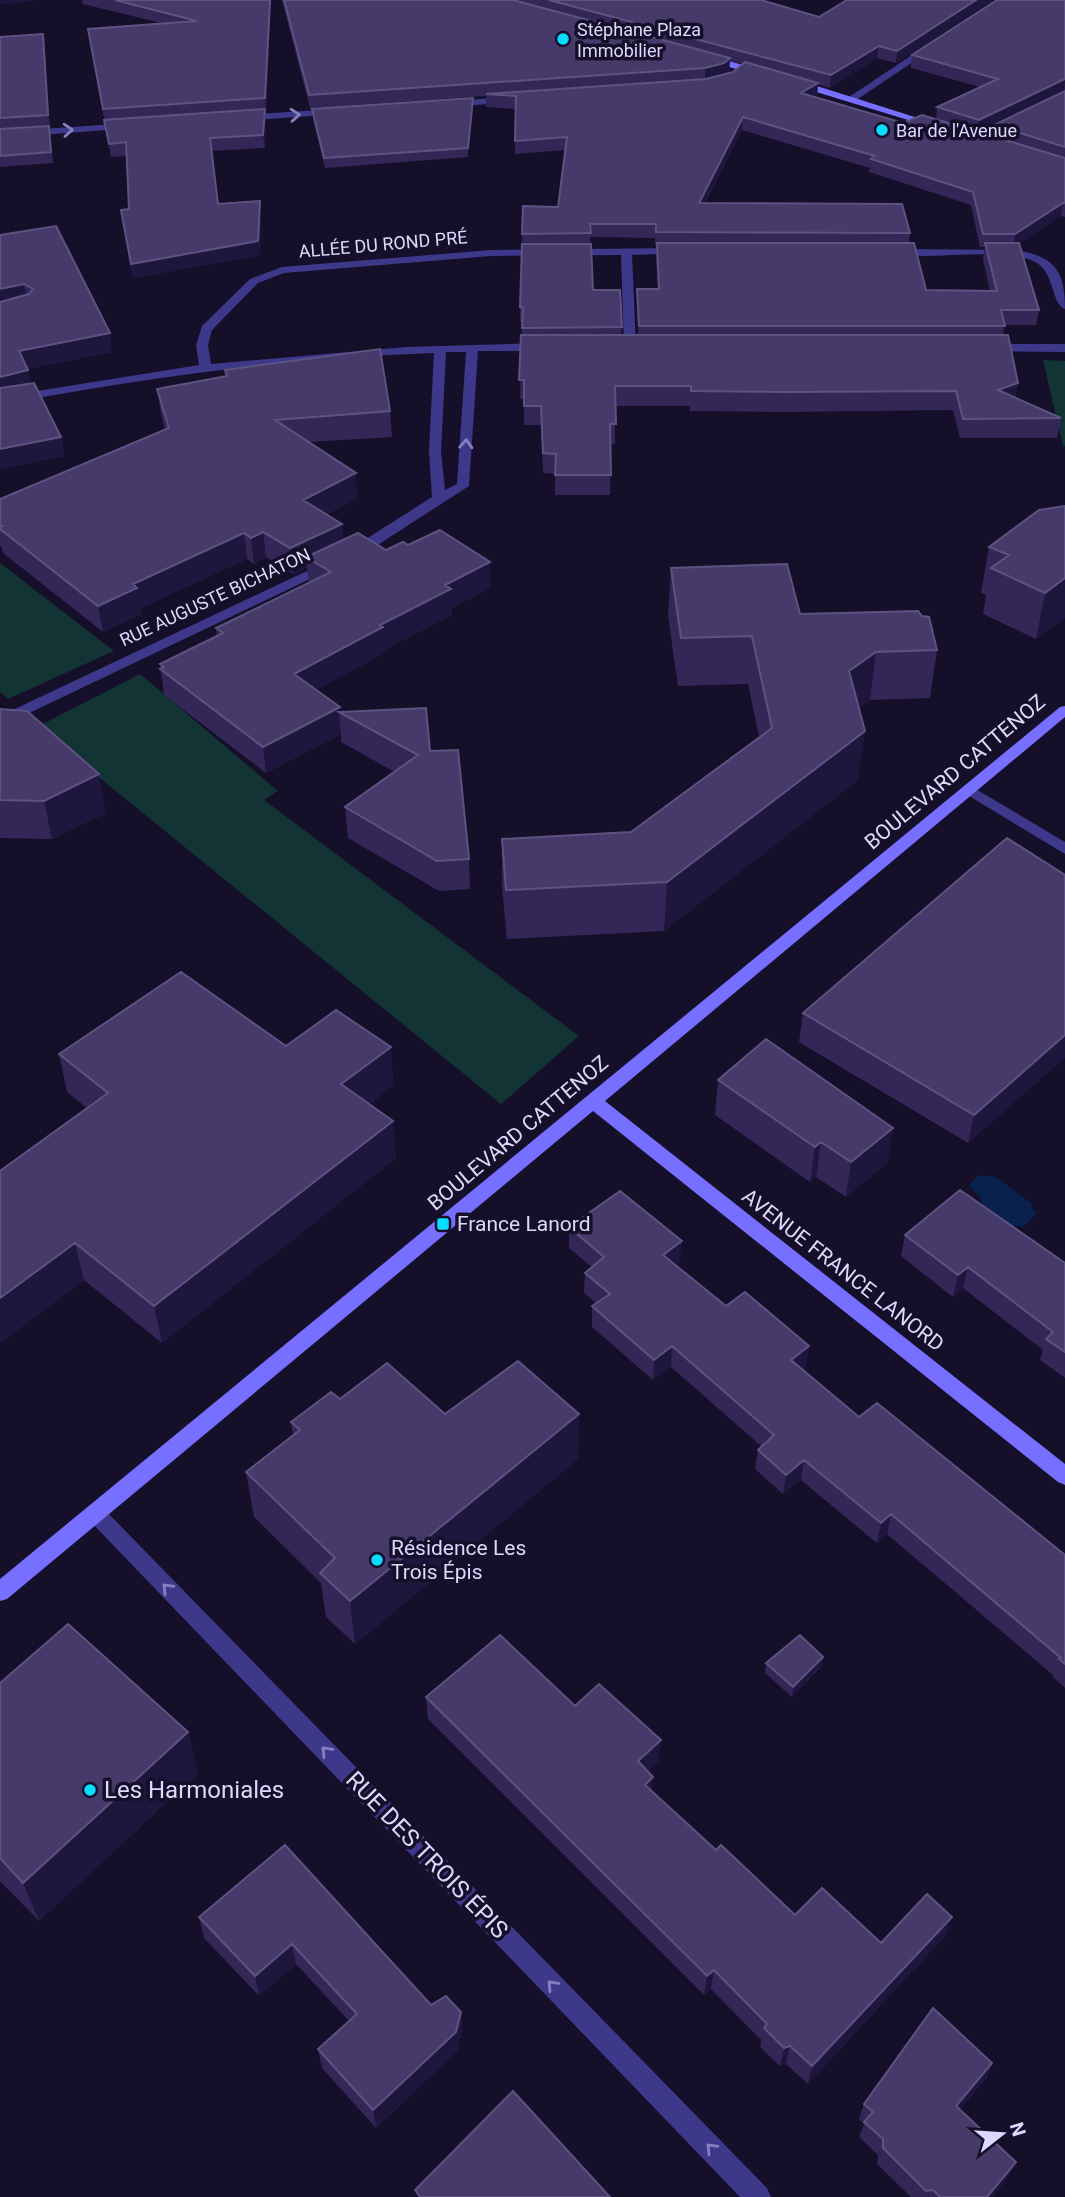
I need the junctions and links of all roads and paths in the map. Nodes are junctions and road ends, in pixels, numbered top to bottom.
1 (945, 38) edge
2 (697, 56) edge
3 (743, 68) junction
4 (728, 80) edge
5 (526, 99) edge
6 (851, 99) junction
7 (443, 104) edge
8 (346, 111) edge
9 (235, 119) edge
10 (138, 125) edge
11 (952, 130) edge
12 (0, 135) edge
13 (626, 251) junction
14 (696, 251) edge
15 (877, 252) edge
16 (1065, 306) edge
17 (562, 347) edge
18 (616, 347) edge
19 (630, 347) junction
20 (644, 347) edge
21 (472, 348) junction
22 (971, 348) edge
23 (1065, 348) edge
24 (440, 349) junction
25 (205, 368) junction
26 (0, 401) edge
27 (439, 496) junction
28 (1065, 710) edge
29 (0, 722) edge
30 (969, 790) junction
31 (1065, 849) edge
32 (593, 1100) junction
33 (1065, 1475) edge
34 (95, 1513) junction
35 (0, 1592) edge
36 (758, 2197) edge

1 - 6 street
2 - 3 street
3 - 4 street
3 - 6 street
5 - 7 street
6 - 11 street
9 -> 8 street
12 -> 10 street
13 - 14 street, ALLÉE DU ROND PRÉ
13 - 19 street
13 - 25 street, ALLÉE DU ROND PRÉ
15 - 16 street
17 - 21 street
18 - 19 street
19 - 20 street
21 - 24 street
27 -> 21 street, RUE AUGUSTE BICHATON
22 - 23 street
24 - 25 street
24 - 27 street
25 - 26 street
27 - 29 street, RUE AUGUSTE BICHATON
28 - 30 street, BOULEVARD CATTENOZ
30 - 31 street
30 - 32 street, BOULEVARD CATTENOZ
32 - 33 street, AVENUE FRANCE LANORD
32 - 34 street, BOULEVARD CATTENOZ
34 - 35 street, BOULEVARD CATTENOZ
36 -> 34 street, RUE DES TROIS ÉPIS

